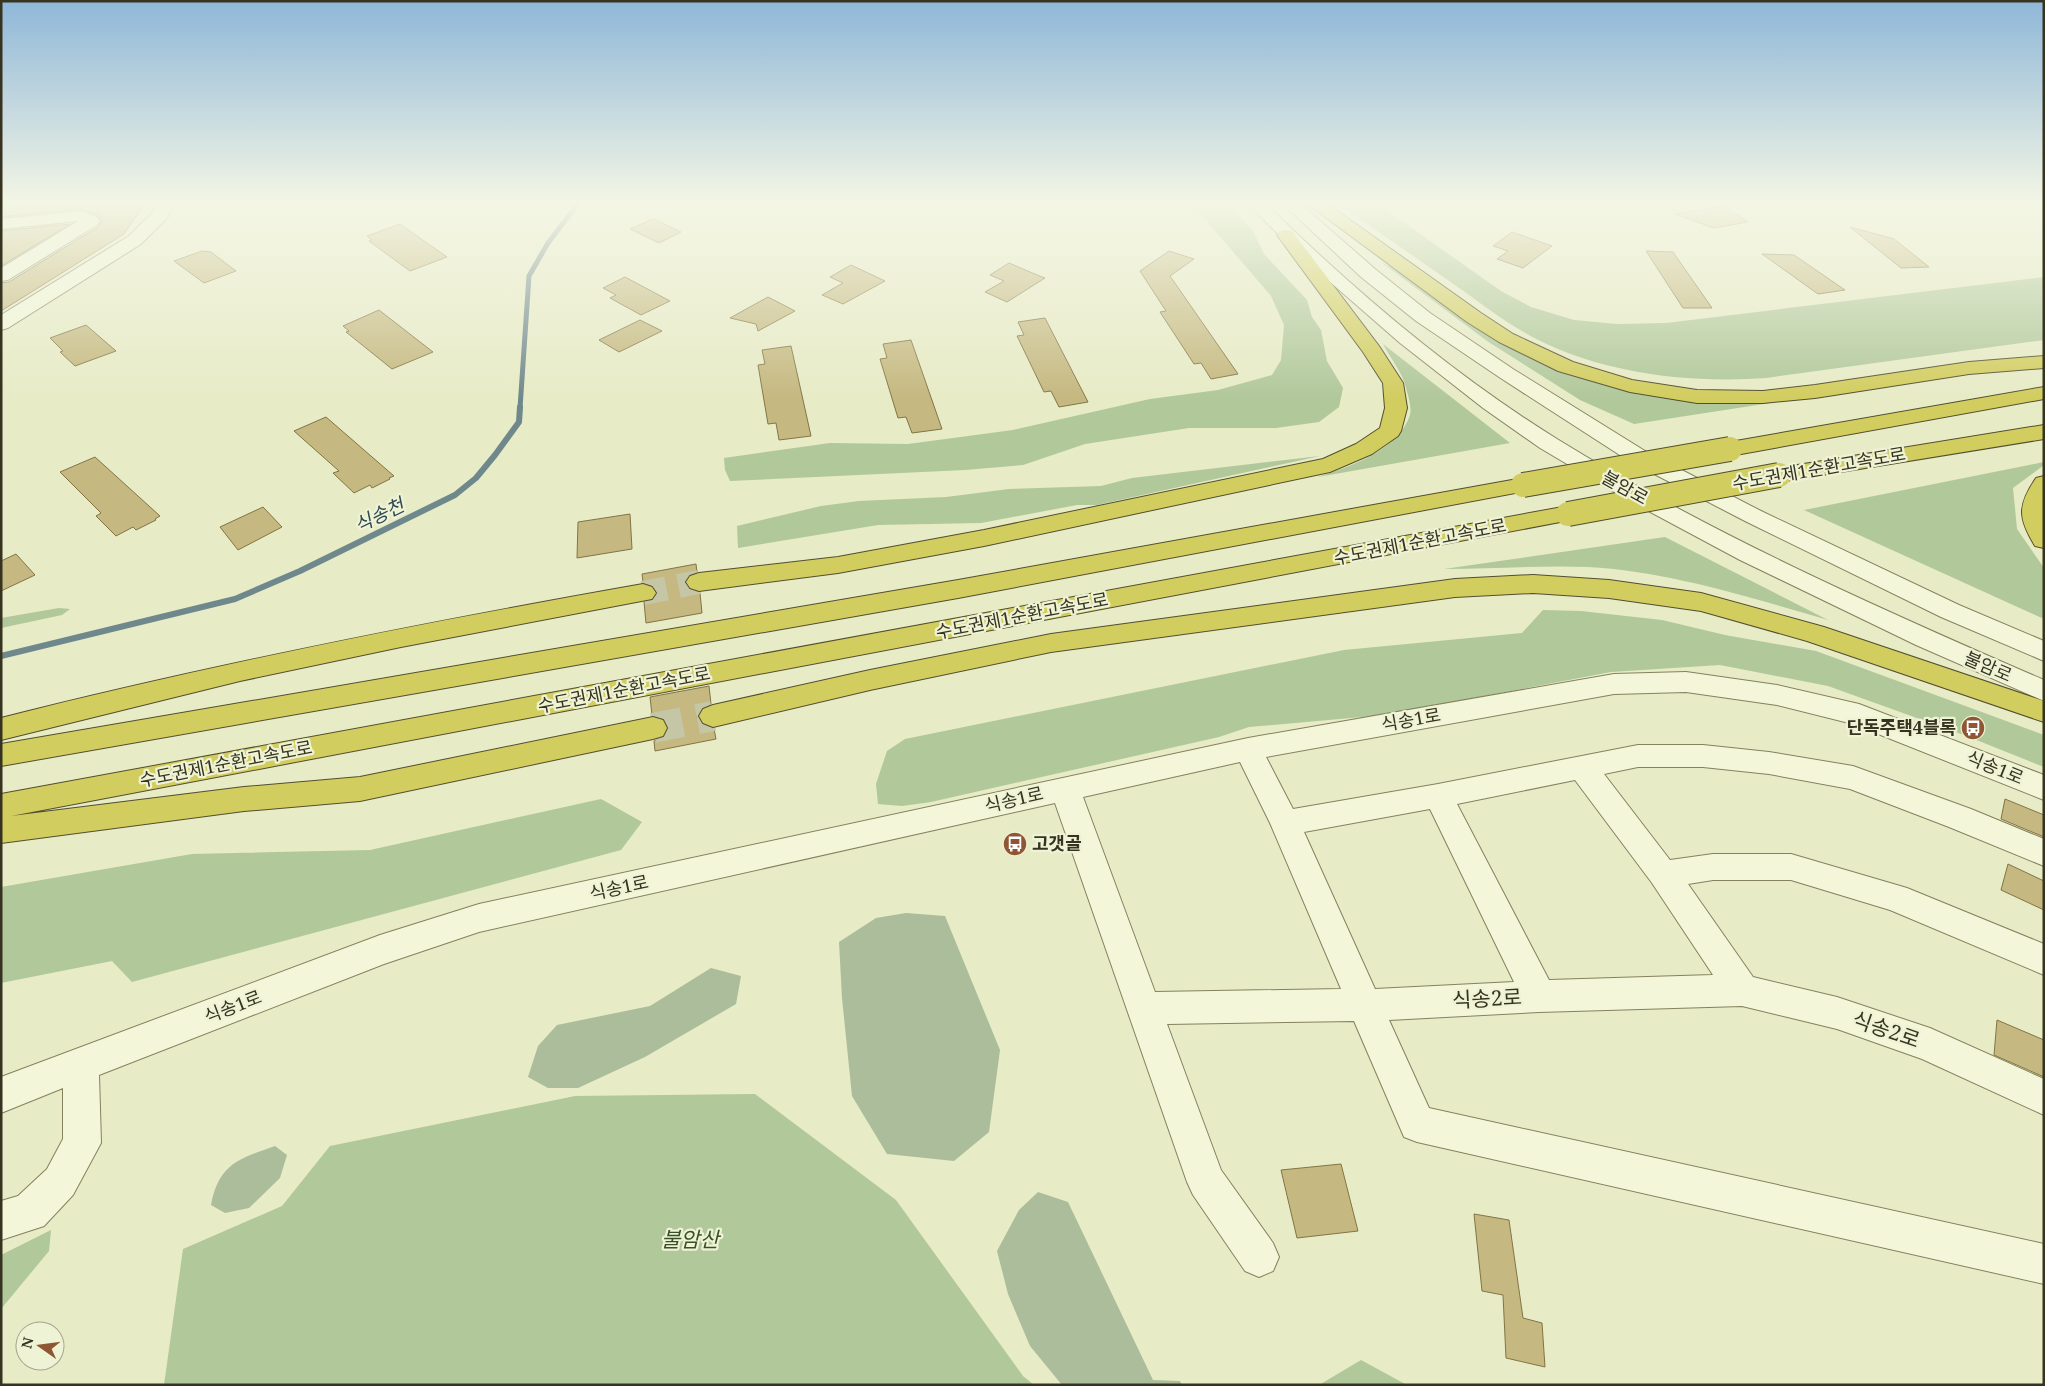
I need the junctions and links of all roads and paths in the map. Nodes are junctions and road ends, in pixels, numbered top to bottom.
1 (88, 270) edge
2 (1312, 270) edge
3 (1326, 270) edge
4 (1364, 270) edge
5 (1409, 270) edge
6 (1, 324) edge
7 (2044, 362) edge
8 (2044, 393) edge
9 (2044, 432) edge
10 (2044, 483) edge
11 (2044, 540) edge
12 (699, 582) tunnel mouth
13 (643, 592) tunnel mouth
14 (2044, 652) edge
15 (2044, 691) edge
16 (2044, 712) edge
17 (712, 716) tunnel mouth
18 (653, 728) tunnel mouth
19 (1, 730) edge
20 (1248, 748) junction
21 (1, 755) edge
22 (1582, 767) junction
23 (2044, 788) edge
24 (1064, 789) junction
25 (1438, 796) junction
26 (1, 806) edge
27 (1285, 823) junction
28 (1, 830) edge
29 (2044, 853) edge
30 (1663, 874) junction
31 (2044, 960) edge
32 (1742, 990) junction
33 (1538, 996) junction
34 (1365, 1005) junction
35 (1144, 1008) junction
36 (81, 1066) junction
37 (1, 1096) edge
38 (2044, 1097) edge
39 (1, 1221) edge
40 (1259, 1257) dead end
41 (2044, 1264) edge

1 - 6 street
2 - 12 highway
3 - 15 street, 불암로
4 - 14 street, 불암로
5 - 7 highway
8 - 21 highway, 수도권제1순환고속도로, bridge
9 - 26 highway, 수도권제1순환고속도로, bridge
10 - 11 highway
13 - 19 highway
16 - 17 highway
18 - 28 highway
20 - 23 street, 식송1로
20 - 24 street, 식송1로
20 - 27 street
22 - 25 street
22 - 29 street
22 - 30 street
24 - 35 street
24 - 36 street, 식송1로
25 - 27 street
25 - 33 street
27 - 34 street
30 - 31 street
30 - 32 street
32 - 33 street, 식송2로
32 - 38 street, 식송2로
33 - 34 street, 식송2로
34 - 35 street, 식송2로
34 - 41 street
35 - 40 street
36 - 37 street, 식송1로
36 - 39 street

